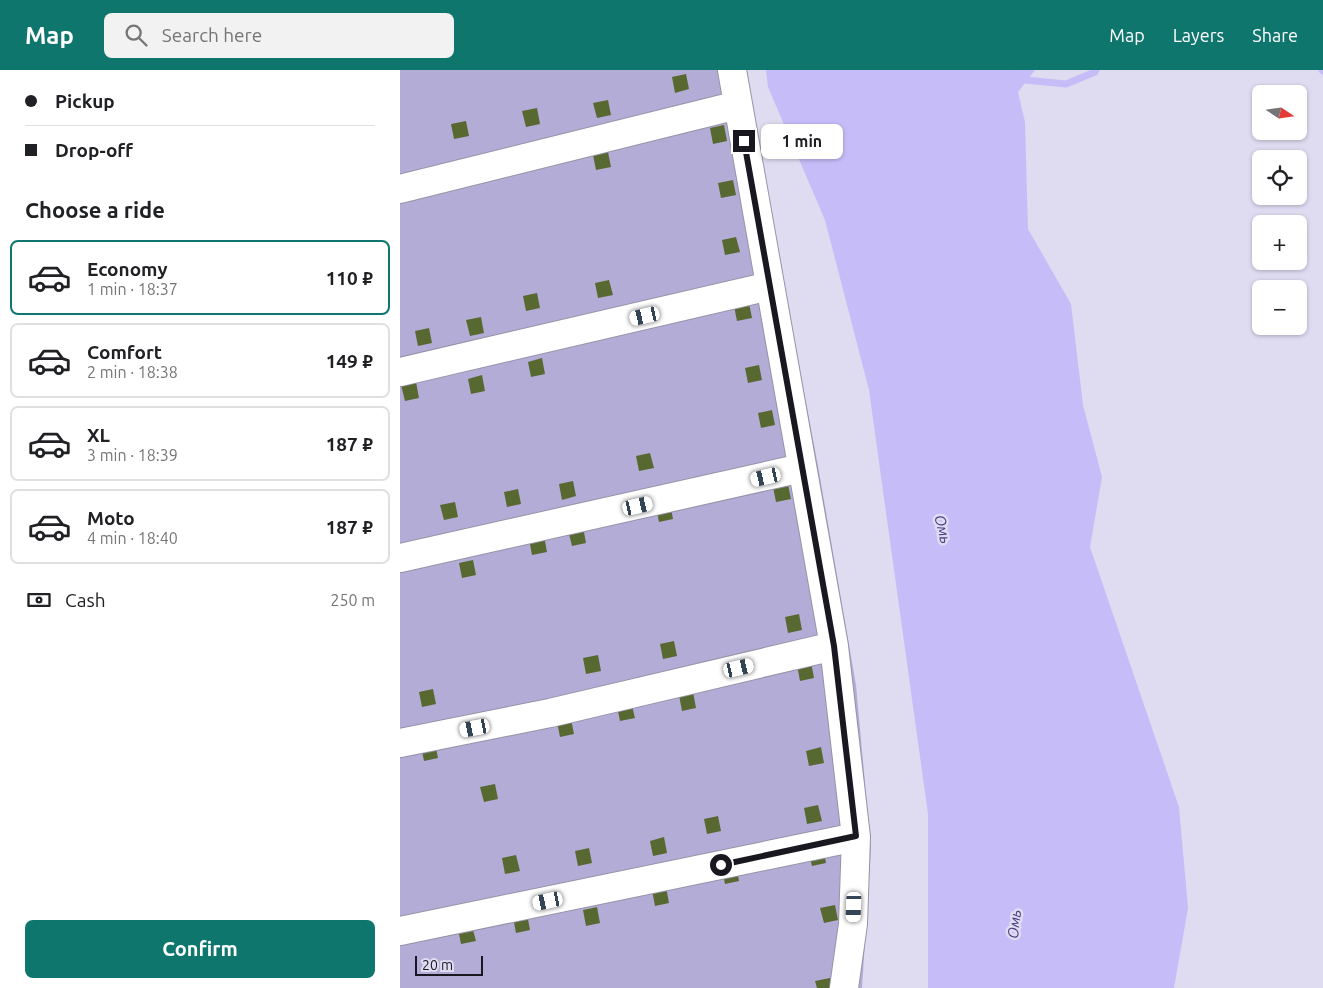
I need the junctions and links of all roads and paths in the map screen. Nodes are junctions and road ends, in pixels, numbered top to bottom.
1 (732, 70) edge
2 (738, 104) junction
3 (400, 190) edge
4 (770, 286) junction
5 (400, 372) edge
6 (802, 468) junction
7 (400, 558) edge
8 (834, 646) junction
9 (400, 742) edge
10 (856, 836) junction
11 (400, 931) edge
12 (844, 988) edge

1 - 2 lane
2 - 3 lane
2 - 4 lane
4 - 5 lane
4 - 6 lane
6 - 7 lane
6 - 8 lane
8 - 9 lane
8 - 10 lane
10 - 11 lane
10 - 12 lane

